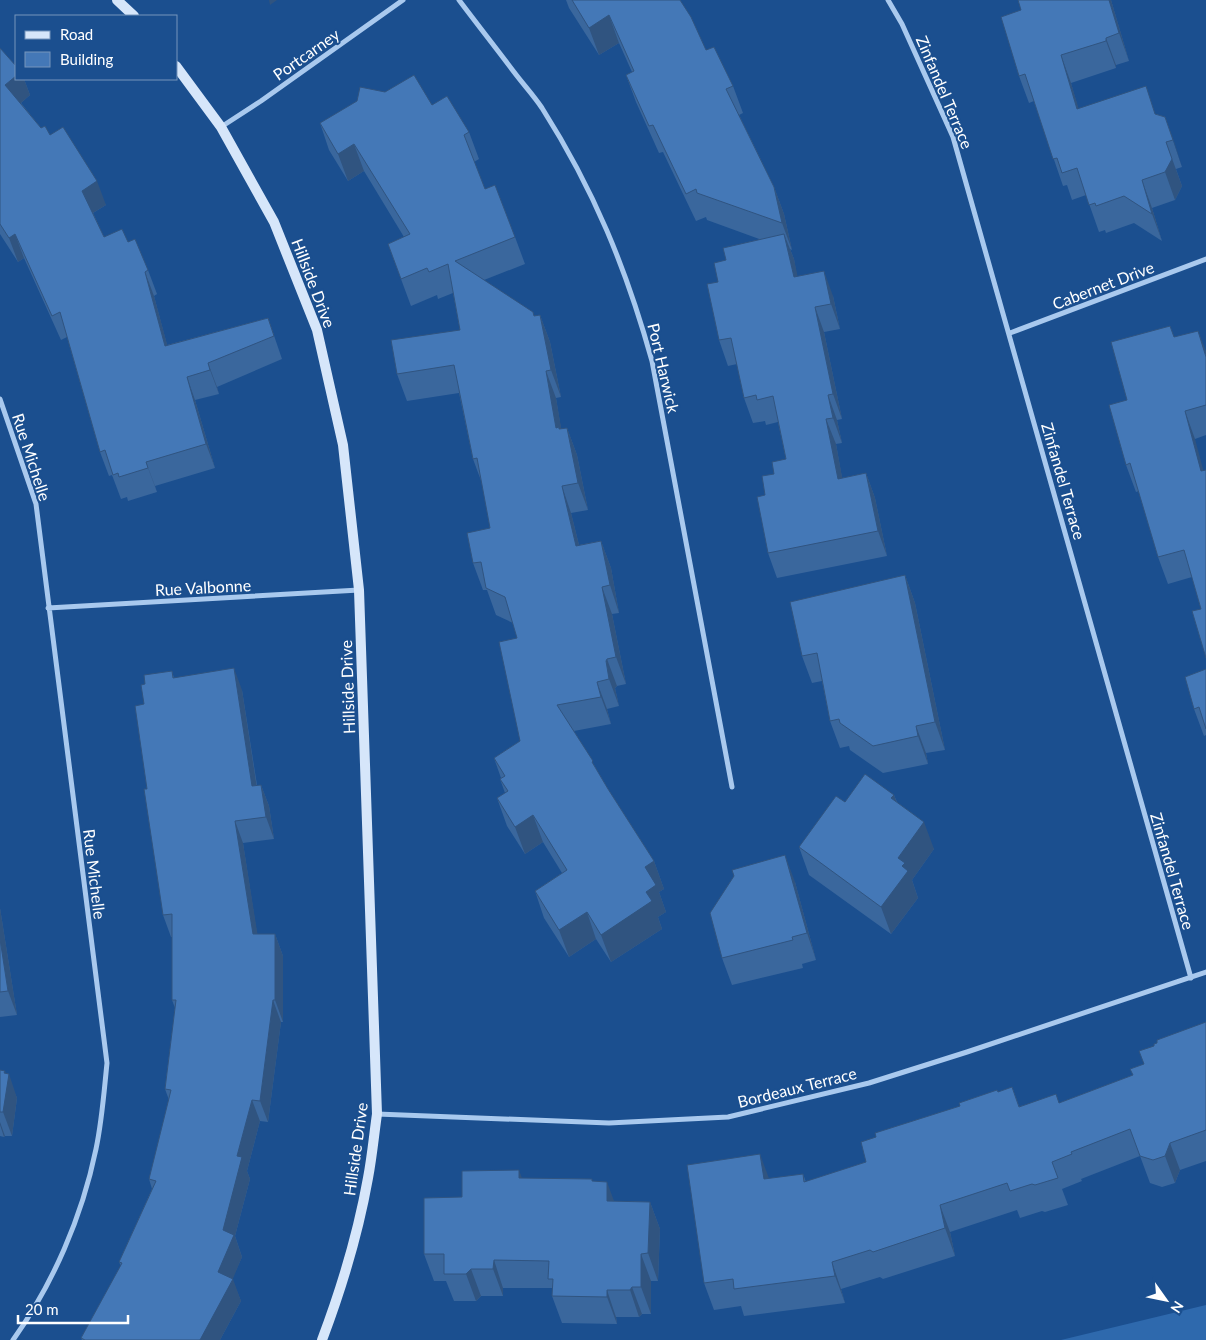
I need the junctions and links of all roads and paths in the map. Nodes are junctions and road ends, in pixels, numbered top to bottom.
1 (117, 0) edge
2 (403, 0) edge
3 (459, 0) edge
4 (888, 0) edge
5 (133, 15) edge
6 (178, 69) edge
7 (221, 127) junction
8 (1206, 259) edge
9 (1010, 333) junction
10 (0, 399) edge
11 (359, 590) junction
12 (48, 608) junction
13 (732, 787) dead end
14 (1206, 972) edge
15 (1191, 978) junction
16 (377, 1114) junction
17 (13, 1340) edge
18 (322, 1340) edge

1 - 5 street
2 - 7 street, Portcarney
3 - 13 street, Port Harwick
4 - 9 street, Zinfandel Terrace
6 - 7 street, Hillside Drive
7 - 11 street, Hillside Drive
8 - 9 street, Cabernet Drive
9 - 15 street, Zinfandel Terrace
10 - 12 street, Rue Michelle
11 - 12 street, Rue Valbonne
11 - 16 street, Hillside Drive
12 - 17 street, Rue Michelle
14 - 15 street, Bordeaux Terrace
15 - 16 street, Bordeaux Terrace
16 - 18 street, Hillside Drive

